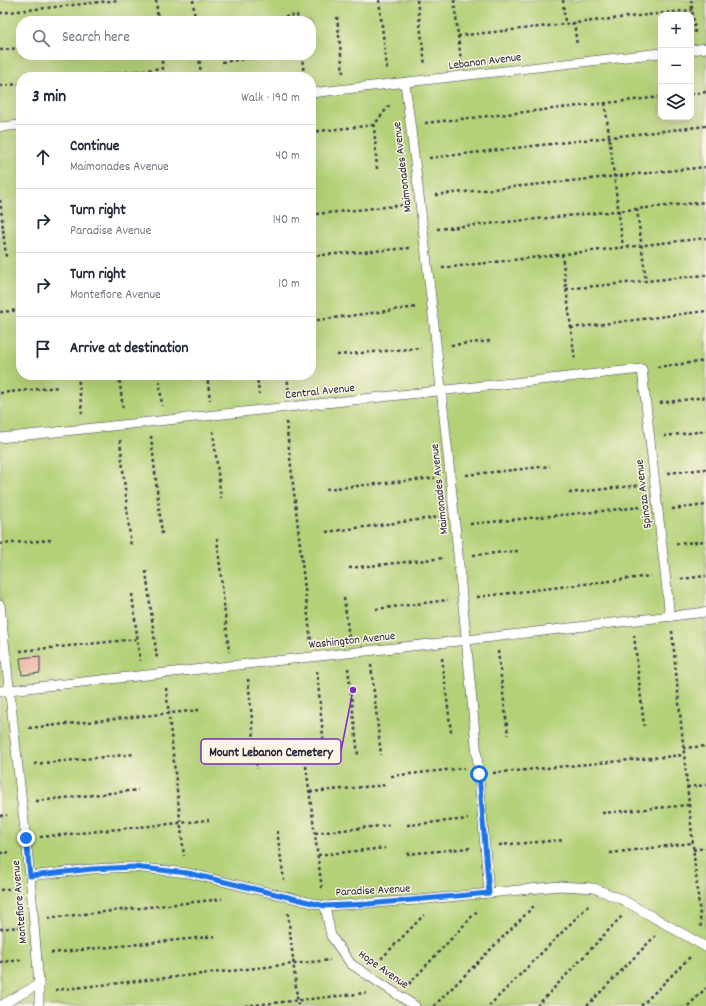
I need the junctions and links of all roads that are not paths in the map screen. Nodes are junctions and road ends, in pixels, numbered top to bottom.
1 (658, 53) edge
2 (406, 83) junction
3 (316, 93) edge
4 (16, 125) edge
5 (0, 127) edge
6 (642, 369) joint
7 (442, 391) junction
8 (0, 438) edge
9 (0, 604) edge
10 (706, 612) edge
11 (670, 617) junction
12 (467, 640) junction
13 (4, 690) edge
14 (30, 876) junction
15 (491, 893) junction
16 (325, 906) junction
17 (704, 946) edge
18 (39, 988) junction
19 (0, 1006) edge
20 (38, 1006) edge
21 (415, 1006) edge

1 - 2 lane, Lebanon Avenue
2 - 3 lane, Lebanon Avenue
2 - 7 lane, Maimonades Avenue
4 - 5 lane
6 - 7 lane, Central Avenue
6 - 11 lane, Spinoza Avenue
7 - 8 lane, Central Avenue
7 - 12 lane, Maimonades Avenue
9 - 13 lane, Montefiore Avenue
10 - 11 lane, Washington Avenue
11 - 12 lane, Washington Avenue
12 - 13 lane, Washington Avenue
12 - 15 lane, Maimonades Avenue
13 - 14 lane, Montefiore Avenue
14 - 16 lane, Paradise Avenue
14 - 18 lane, Montefiore Avenue
15 - 16 lane, Paradise Avenue
15 - 17 lane, Paradise Avenue
16 - 21 lane, Hope Avenue
18 - 19 lane
18 - 20 lane, Montefiore Avenue

